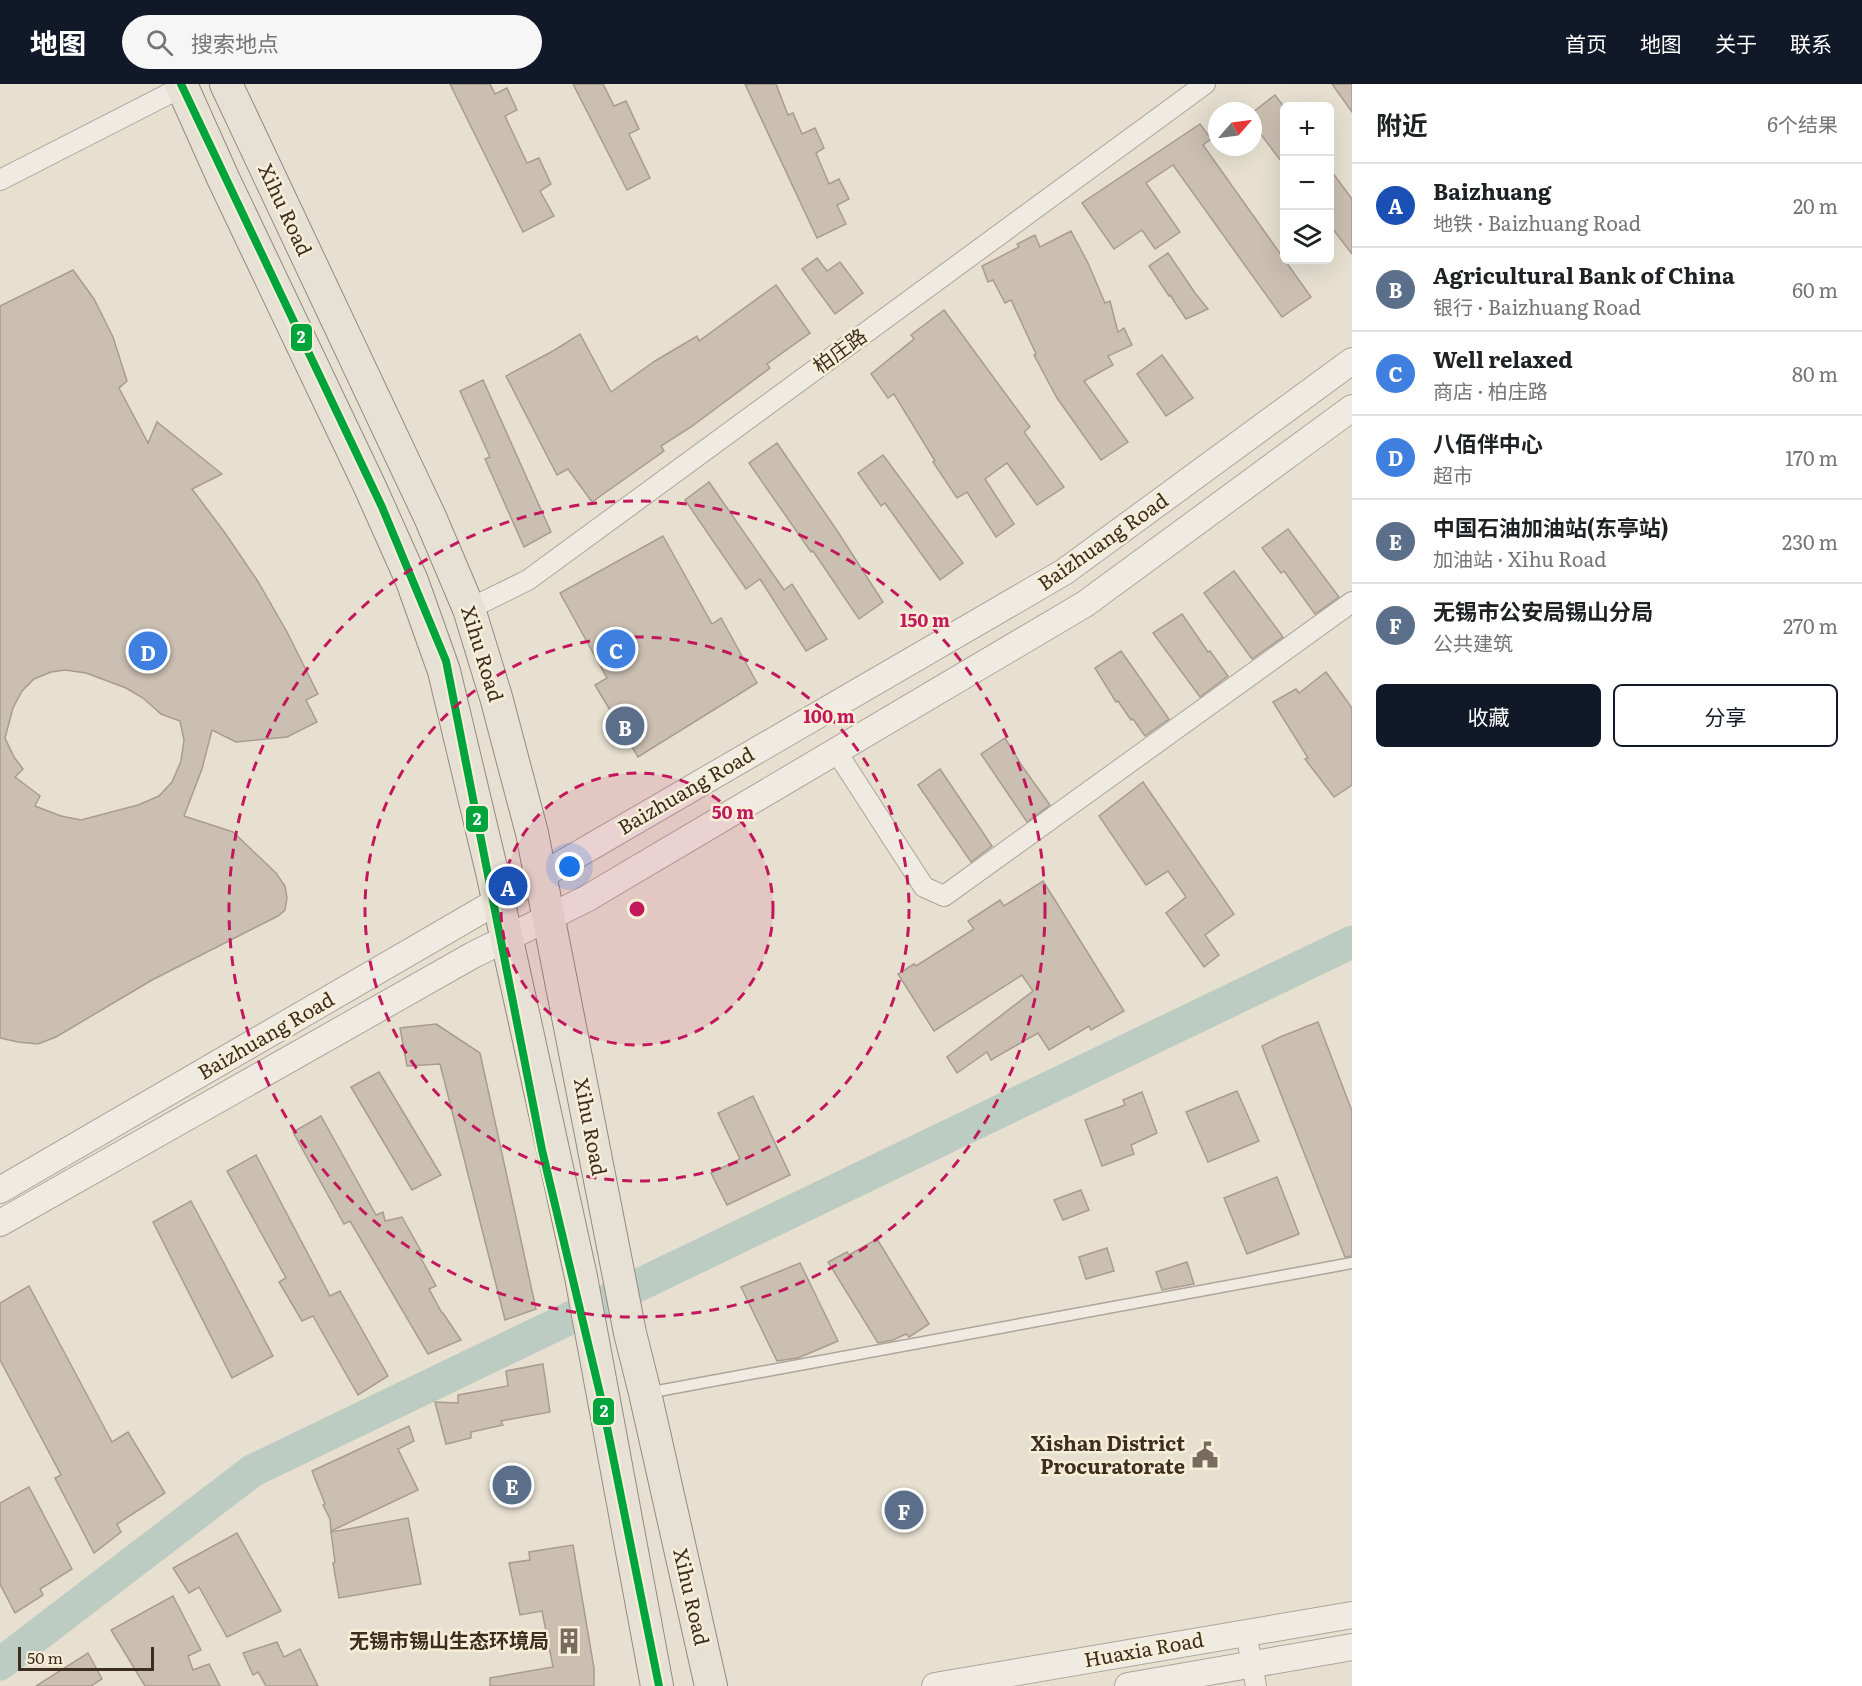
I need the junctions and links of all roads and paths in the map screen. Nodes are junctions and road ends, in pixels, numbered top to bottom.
1 (226, 84) edge
2 (1205, 84) edge
3 (181, 86) edge
4 (0, 180) edge
5 (1352, 361) edge
6 (1352, 408) edge
7 (1352, 602) edge
8 (469, 609) junction
9 (836, 751) junction
10 (541, 876) junction
11 (498, 901) junction
12 (548, 917) junction
13 (506, 939) junction
14 (0, 1190) edge
15 (0, 1223) edge
16 (1352, 1263) edge
17 (645, 1393) junction
18 (1352, 1615) edge
19 (1246, 1633) junction
20 (1352, 1647) edge
21 (1254, 1675) edge
22 (657, 1686) edge
23 (711, 1686) edge
24 (935, 1686) edge
25 (1128, 1686) edge

1 - 8 main road, Xihu Road
2 - 8 street, 柏庄路
3 - 4 street
3 - 11 main road, Xihu Road
5 - 10 street, Baizhuang Road
6 - 9 street, Baizhuang Road
7 - 9 street
8 - 10 main road, Xihu Road
9 - 12 street, Baizhuang Road
10 - 11 street, Baizhuang Road
10 - 12 main road, Xihu Road
11 - 13 main road, Xihu Road
11 - 14 street, Baizhuang Road
12 - 13 street, Baizhuang Road
12 - 17 main road, Xihu Road
13 - 15 street, Baizhuang Road
13 - 22 main road, Xihu Road
16 - 17 lane
17 - 23 main road, Xihu Road
18 - 19 street, Huaxia Road
19 - 21 street
19 - 24 street, Huaxia Road
20 - 21 street, Huaxia Road
21 - 25 street, Huaxia Road

